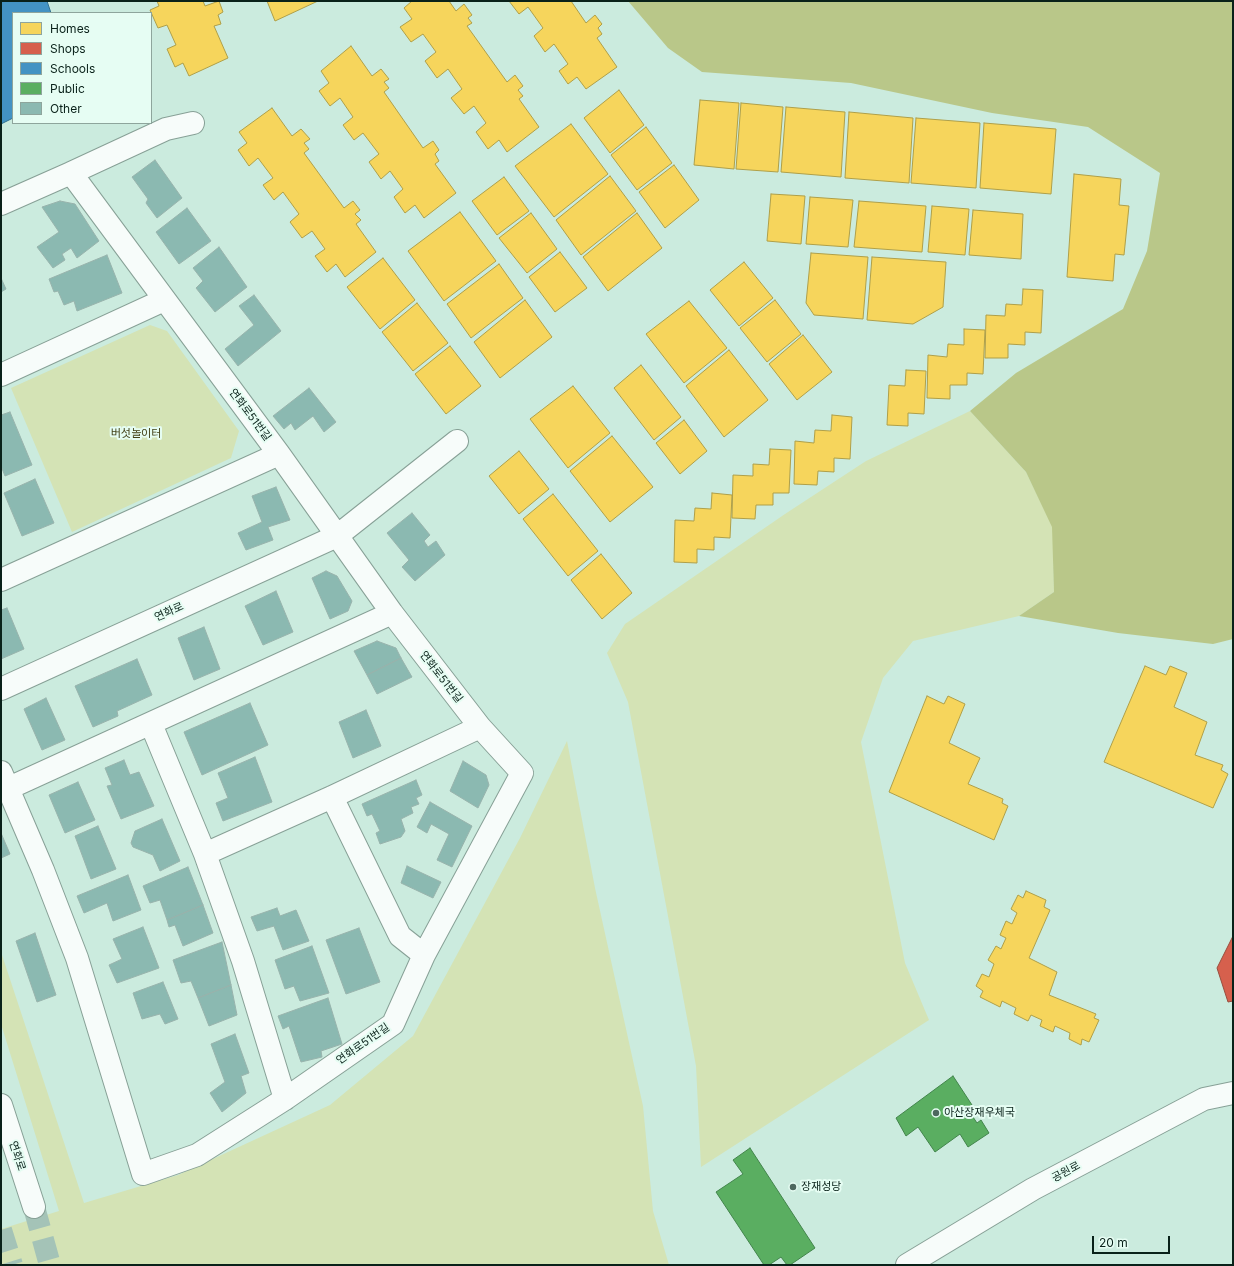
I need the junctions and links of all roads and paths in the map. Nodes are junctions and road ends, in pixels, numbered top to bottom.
1 (193, 123) dead end
2 (71, 173) junction
3 (1, 204) edge
4 (164, 300) junction
5 (1, 375) edge
6 (457, 441) dead end
7 (279, 454) junction
8 (337, 536) junction
9 (1, 580) edge
10 (392, 612) junction
11 (1, 689) edge
12 (151, 724) junction
13 (480, 727) junction
14 (5, 780) edge
15 (332, 798) junction
16 (206, 854) junction
17 (424, 955) junction
18 (1233, 1093) edge
19 (285, 1099) junction
20 (1, 1105) edge
21 (34, 1207) tunnel mouth
22 (907, 1265) edge

1 - 2 street
2 - 3 street
2 - 4 street, 연화로51번길
4 - 5 street
4 - 7 street, 연화로51번길
6 - 8 street, 연화로
7 - 8 street, 연화로51번길
7 - 9 street
8 - 10 street, 연화로51번길
8 - 11 street, 연화로
10 - 12 street
10 - 13 street, 연화로51번길
12 - 14 street
12 - 16 street
13 - 15 street
13 - 17 street, 연화로51번길
14 - 19 street, 연화로51번길
15 - 16 street
15 - 17 street
16 - 19 street
17 - 19 street, 연화로51번길
18 - 22 street, 공원로
20 - 21 street, 연화로

